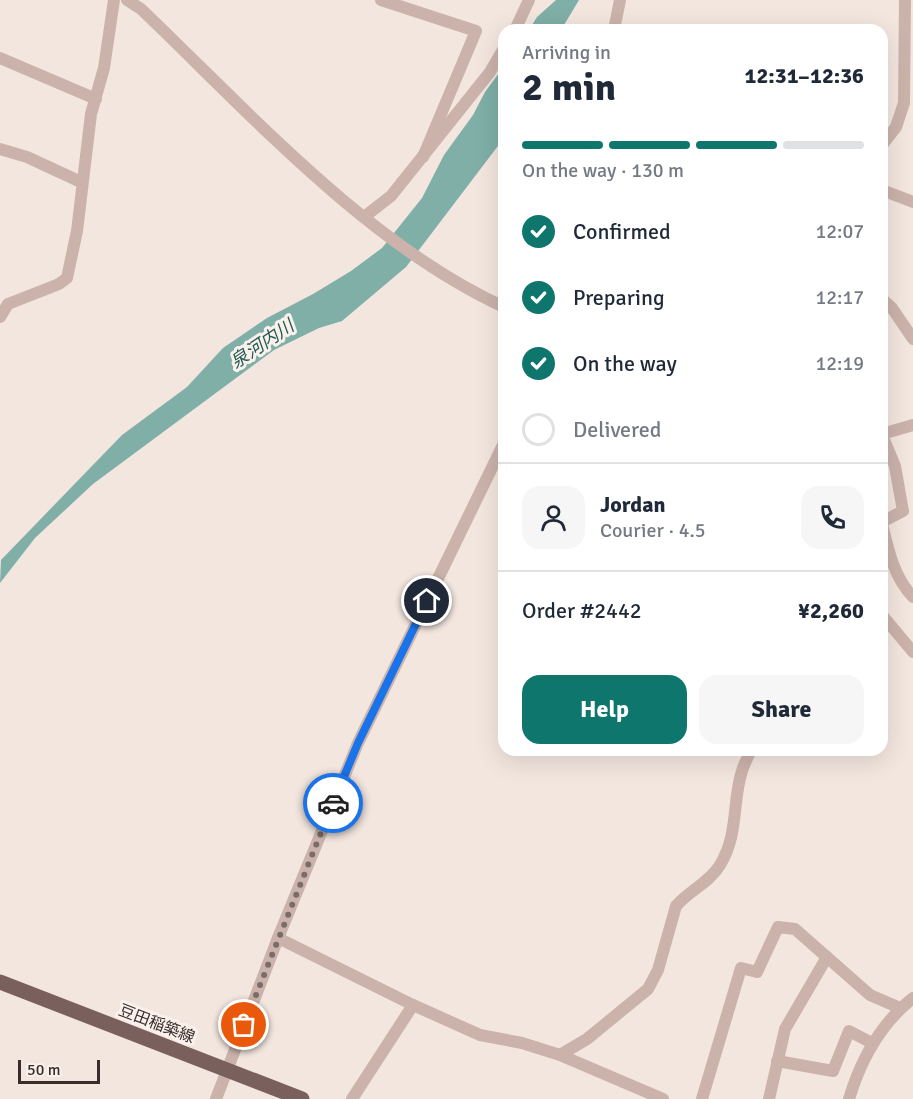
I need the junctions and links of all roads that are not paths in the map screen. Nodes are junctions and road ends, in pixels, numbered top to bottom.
1 (114, 0) edge
2 (127, 0) edge
3 (381, 0) edge
4 (530, 0) edge
5 (620, 0) edge
6 (905, 0) edge
7 (518, 24) edge
8 (615, 24) edge
9 (0, 57) edge
10 (498, 58) edge
11 (96, 99) junction
12 (888, 137) edge
13 (0, 149) edge
14 (423, 157) junction
15 (81, 182) junction
16 (888, 192) edge
17 (913, 202) edge
18 (364, 217) junction
19 (4, 302) edge
20 (888, 304) edge
21 (498, 305) edge
22 (0, 317) edge
23 (913, 339) edge
24 (913, 425) edge
25 (888, 432) edge
26 (888, 449) edge
27 (498, 455) edge
28 (888, 520) edge
29 (888, 560) edge
30 (913, 597) edge
31 (888, 622) edge
32 (913, 652) edge
33 (748, 756) edge
34 (278, 938) junction
35 (827, 957) junction
36 (0, 982) edge
37 (913, 998) edge
38 (413, 1005) junction
39 (900, 1008) junction
40 (872, 1043) junction
41 (560, 1056) junction
42 (777, 1061) junction
43 (227, 1069) junction
44 (216, 1099) edge
45 (302, 1099) edge
46 (352, 1099) edge
47 (663, 1099) edge
48 (702, 1099) edge
49 (769, 1099) edge
50 (849, 1099) edge

1 - 11 street
2 - 18 street
3 - 14 street
4 - 7 street
5 - 8 street
6 - 12 street
9 - 11 street
10 - 14 street
11 - 15 street
13 - 15 street
14 - 18 street
15 - 19 street
16 - 17 street
18 - 21 street
19 - 22 street
20 - 23 street
24 - 25 street
26 - 28 street
27 - 34 street
29 - 30 street
31 - 32 street
33 - 41 street
34 - 38 street
34 - 43 street
35 - 39 street
35 - 42 street
35 - 48 street
36 - 43 main road, 豆田稲築線
37 - 39 street
38 - 41 street
38 - 46 street
39 - 40 street
40 - 42 street
40 - 50 street
41 - 47 street
42 - 49 street
43 - 44 street
43 - 45 main road, 豆田稲築線

